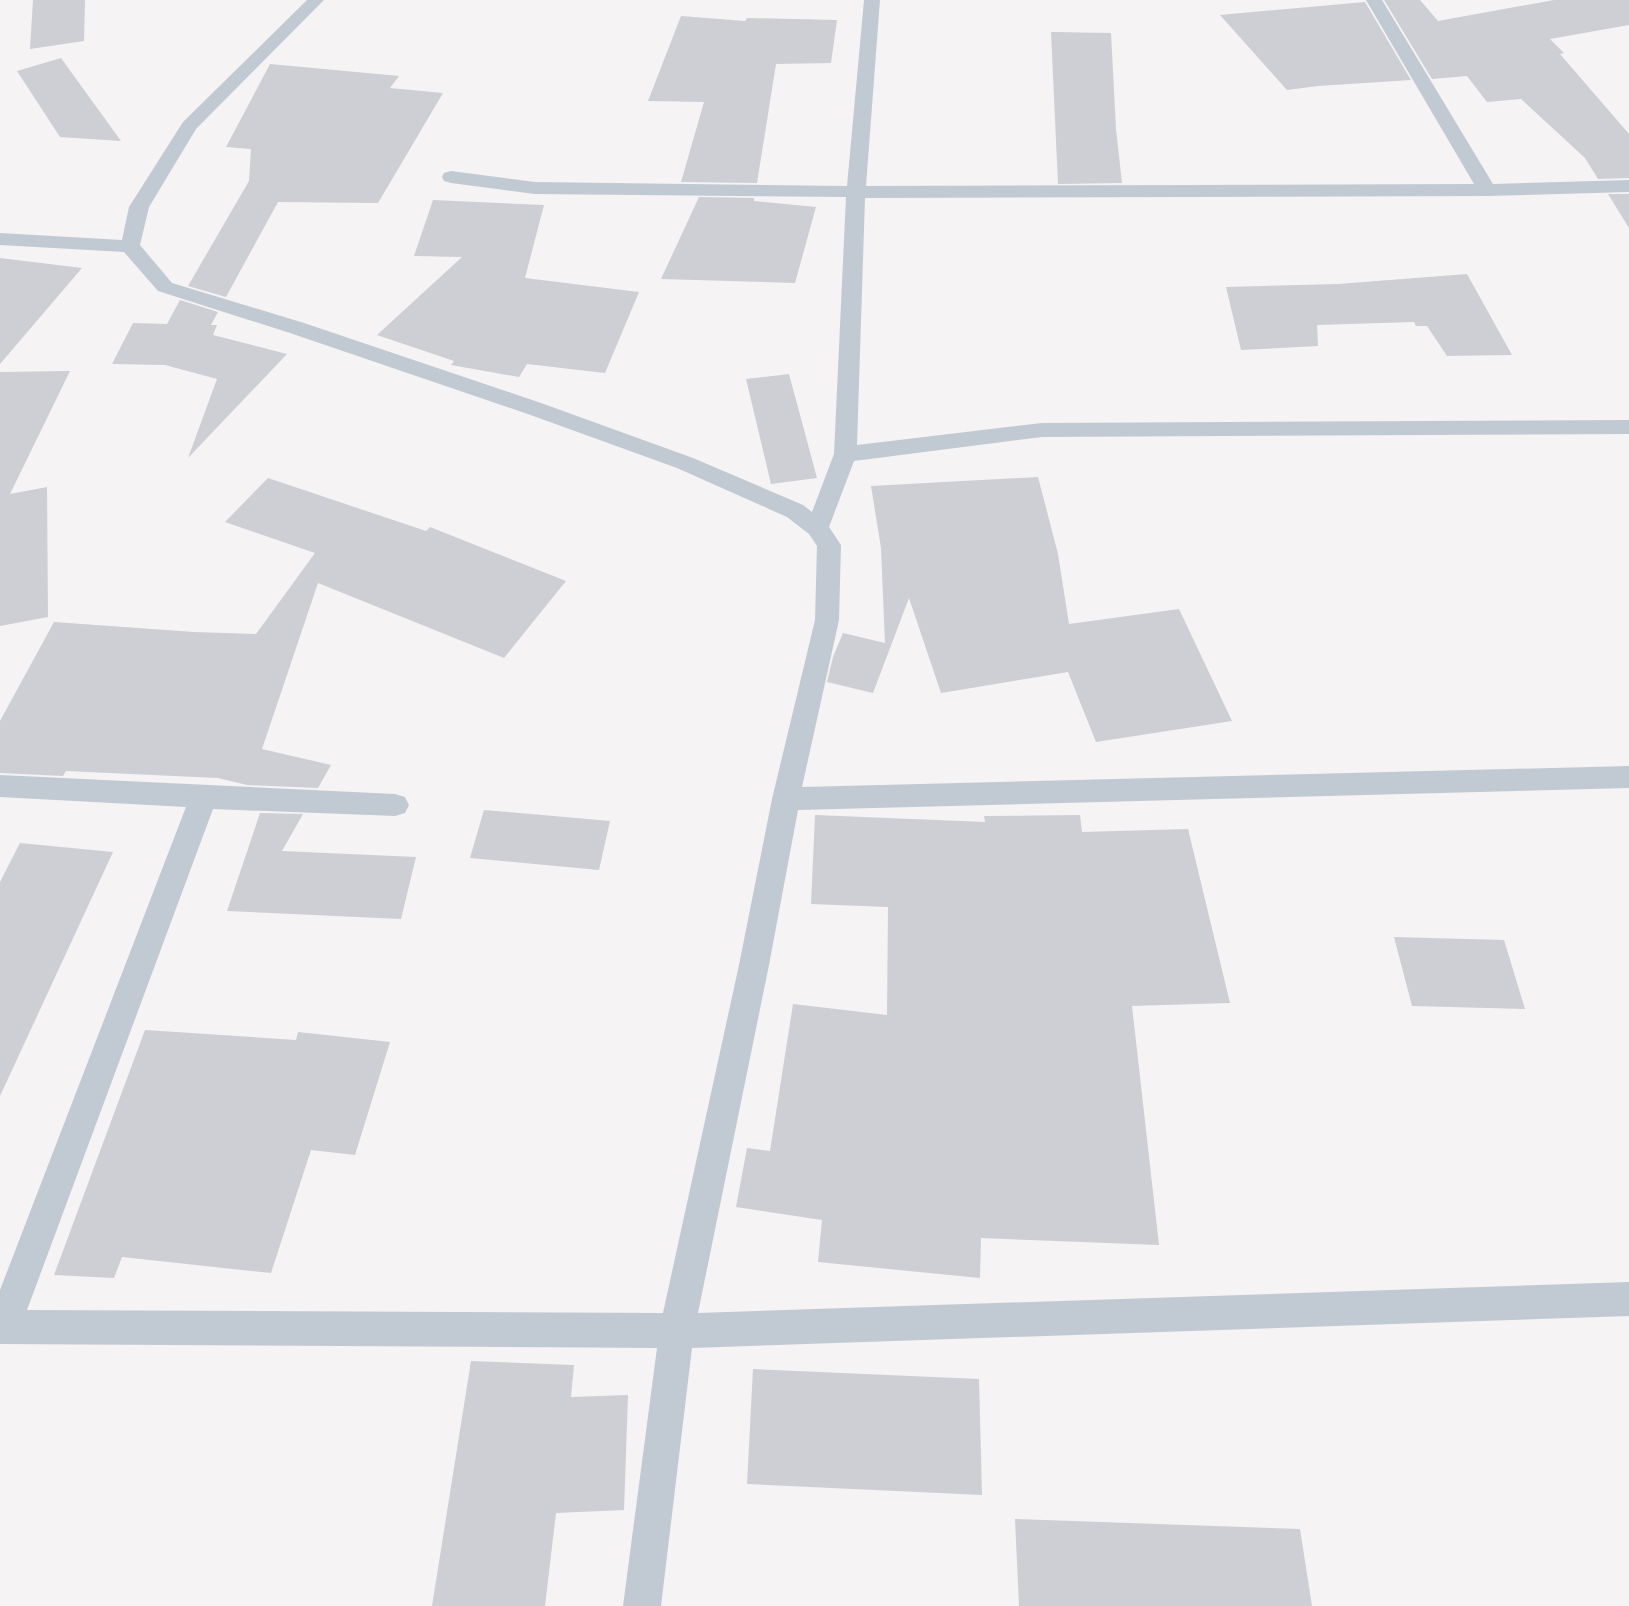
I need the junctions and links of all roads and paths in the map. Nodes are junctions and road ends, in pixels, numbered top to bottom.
1 (316, 0) edge
2 (872, 0) edge
3 (1374, 0) edge
4 (452, 177) dead end
5 (1629, 186) edge
6 (1487, 190) junction
7 (856, 192) junction
8 (0, 239) edge
9 (130, 246) junction
10 (1629, 427) edge
11 (845, 454) junction
12 (817, 528) junction
13 (1629, 777) edge
14 (0, 786) edge
15 (204, 797) junction
16 (786, 799) junction
17 (395, 805) dead end
18 (1629, 1299) edge
19 (1, 1327) edge
20 (677, 1331) junction
21 (642, 1606) edge

1 - 9 street
2 - 7 street
3 - 6 street
4 - 7 street
5 - 6 street
6 - 7 street
7 - 11 street
8 - 9 street
9 - 12 street
10 - 11 street
11 - 12 street
12 - 16 street
13 - 16 street
14 - 15 street
15 - 17 street
15 - 19 street
16 - 20 street
18 - 20 street
19 - 20 street
20 - 21 street

